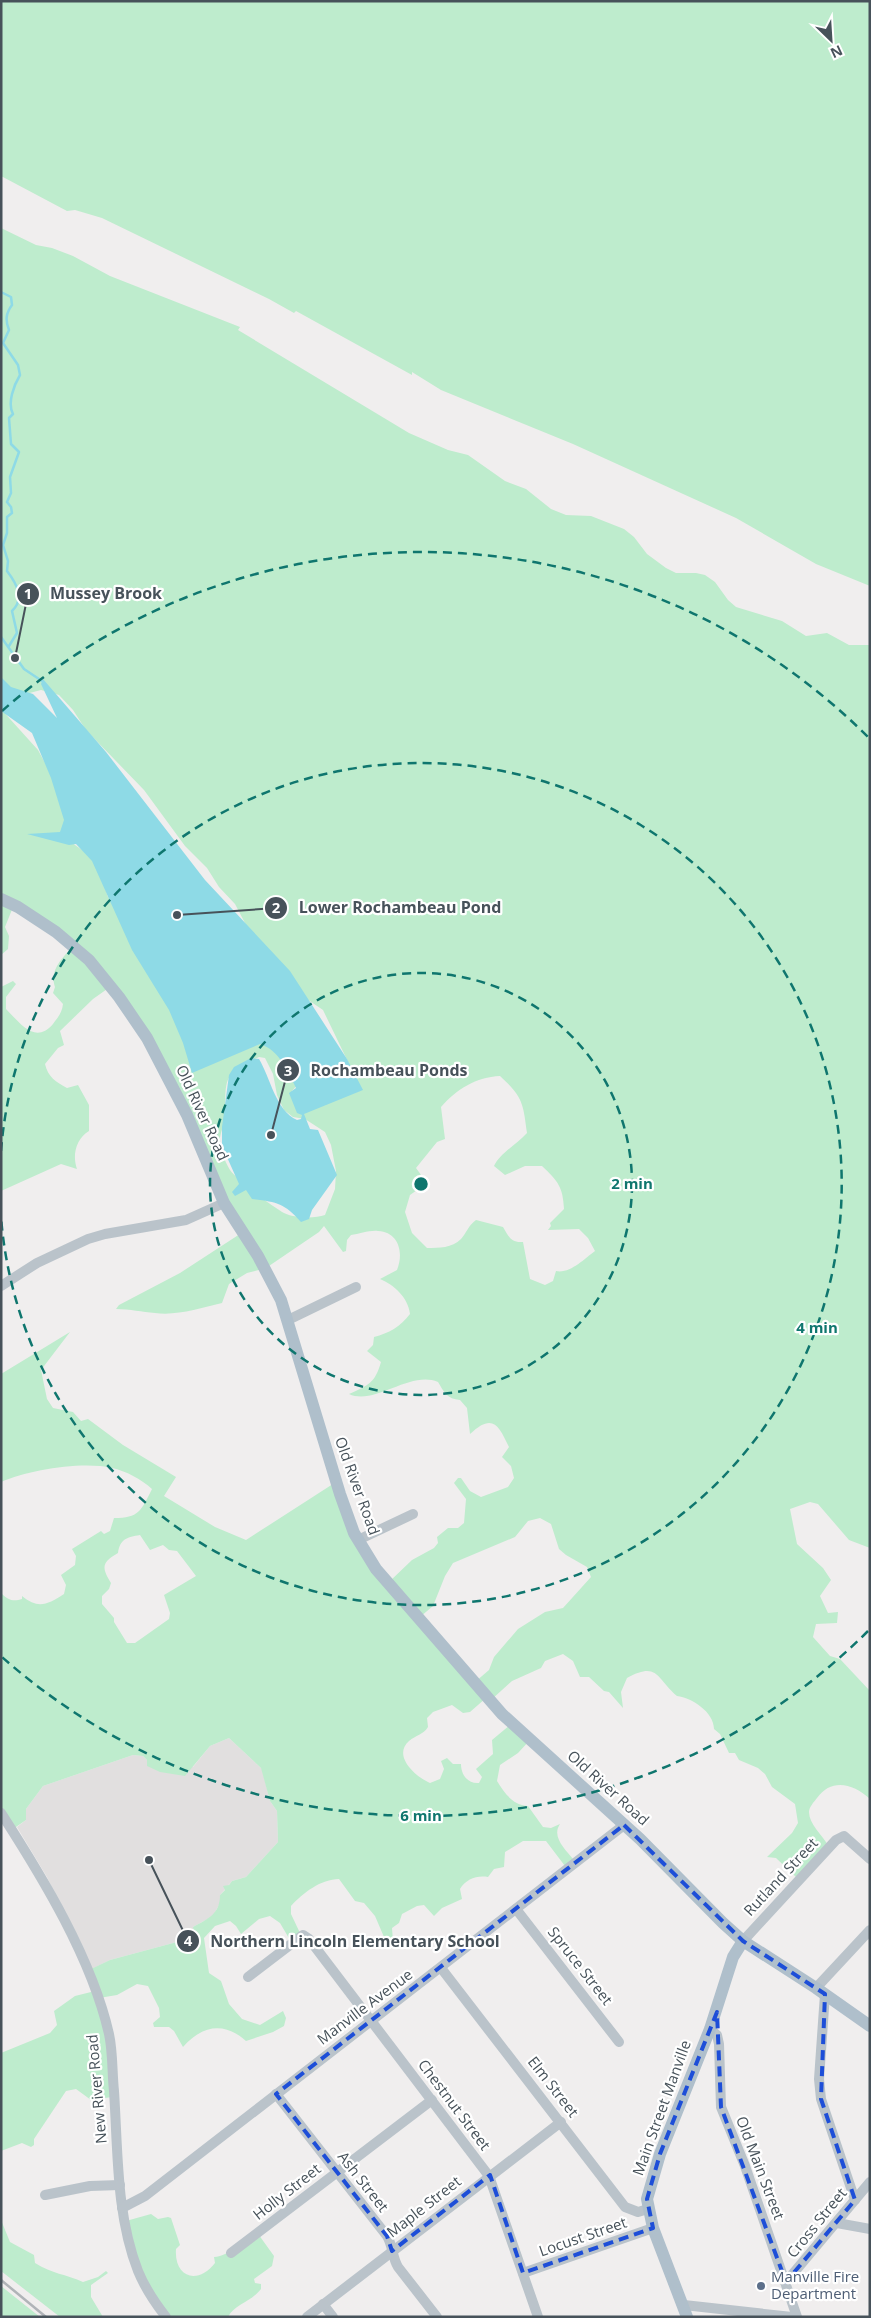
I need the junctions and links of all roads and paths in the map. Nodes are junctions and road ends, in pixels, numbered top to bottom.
1 (1, 899) edge
2 (224, 1203) junction
3 (1, 1286) edge
4 (356, 1287) dead end
5 (288, 1320) junction
6 (413, 1514) dead end
7 (358, 1540) junction
8 (1, 1813) edge
9 (624, 1825) junction
10 (870, 1859) edge
11 (516, 1909) junction
12 (870, 1930) edge
13 (742, 1941) junction
14 (441, 1968) junction
15 (248, 1977) dead end
16 (820, 1991) junction
17 (371, 2021) junction
18 (870, 2026) edge
19 (710, 2028) junction
20 (619, 2042) dead end
21 (276, 2094) junction
22 (432, 2100) junction
23 (561, 2122) junction
24 (337, 2172) junction
25 (489, 2176) junction
26 (870, 2182) edge
27 (120, 2185) junction
28 (45, 2196) dead end
29 (855, 2200) junction
30 (122, 2208) junction
31 (648, 2210) junction
32 (837, 2223) junction
33 (653, 2228) junction
34 (870, 2229) edge
35 (392, 2251) junction
36 (231, 2253) dead end
37 (523, 2273) junction
38 (786, 2282) junction
39 (323, 2304) junction
40 (685, 2311) edge
41 (166, 2317) edge
42 (307, 2317) edge
43 (333, 2317) edge
44 (437, 2317) edge
45 (538, 2317) edge
46 (792, 2317) edge
47 (798, 2317) edge

1 - 2 main road, Old River Road
2 - 3 street
2 - 5 main road, Old River Road
4 - 5 street
5 - 7 main road, Old River Road
6 - 7 street
7 - 9 main road, Old River Road
8 - 27 street, New River Road
9 - 11 street, Manville Avenue
9 - 13 main road, Old River Road
10 - 13 street, Rutland Street
11 - 14 street, Manville Avenue
11 - 20 street, Spruce Street
12 - 16 street
13 - 16 main road, Old River Road
13 - 19 main road, Main Street Manville
14 - 17 street, Manville Avenue
14 - 23 street, Elm Street
15 - 17 street, Chestnut Street
16 - 18 main road, Old River Road
16 - 29 street
17 - 21 street, Manville Avenue
17 - 22 street, Chestnut Street
19 - 31 main road, Main Street Manville
19 - 38 street, Old Main Street
21 - 24 street, Ash Street
21 - 30 street, Manville Avenue
22 - 24 street, Holly Street
22 - 25 street, Chestnut Street
23 - 25 street, Maple Street
23 - 31 street, Elm Street
24 - 35 street, Ash Street
24 - 36 street, Holly Street
25 - 35 street, Maple Street
25 - 37 street, Chestnut Street
26 - 29 street, Cross Street
27 - 28 street
27 - 30 street, New River Road
29 - 32 street, Cross Street
30 - 41 street, New River Road
31 - 33 main road, Main Street Manville
32 - 34 street
32 - 38 street, Cross Street
33 - 37 street, Locust Street
33 - 40 main road, Main Street Manville
35 - 39 street, Maple Street
35 - 44 street, Ash Street
37 - 45 street, Chestnut Street
38 - 47 street, Old Main Street
39 - 42 street, Maple Street
39 - 43 street
40 - 46 street

